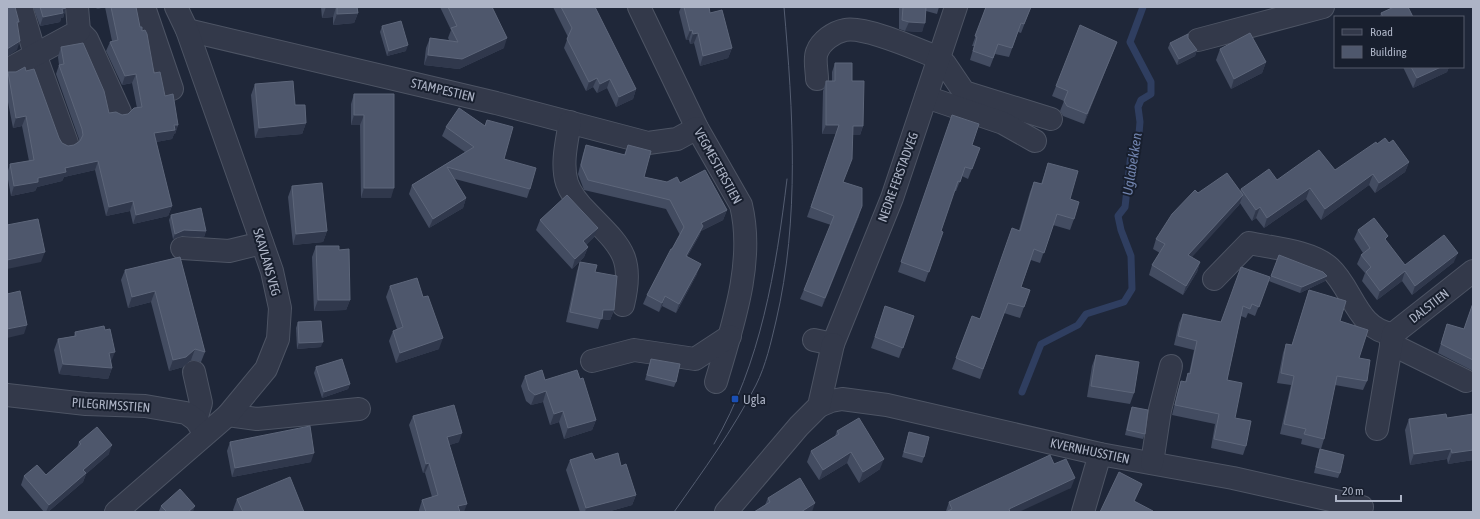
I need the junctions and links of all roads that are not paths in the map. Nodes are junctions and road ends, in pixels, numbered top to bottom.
1 (21, 7) edge
2 (77, 7) edge
3 (144, 7) edge
4 (176, 7) edge
5 (639, 7) edge
6 (956, 7) edge
7 (1323, 7) edge
8 (187, 30) junction
9 (79, 31) junction
10 (1198, 40) dead end
11 (35, 54) junction
12 (939, 58) junction
13 (7, 70) edge
14 (817, 79) dead end
15 (172, 89) dead end
16 (926, 97) junction
17 (120, 112) edge
18 (1051, 119) dead end
19 (570, 122) junction
20 (697, 128) junction
21 (1035, 141) dead end
22 (67, 143) dead end
23 (262, 243) junction
24 (182, 248) dead end
25 (1473, 271) edge
26 (1214, 279) dead end
27 (622, 305) dead end
28 (730, 336) junction
29 (1392, 339) junction
30 (592, 361) dead end
31 (1171, 366) dead end
32 (194, 372) dead end
33 (1466, 381) dead end
34 (716, 382) dead end
35 (7, 395) edge
36 (819, 406) junction
37 (359, 409) dead end
38 (228, 415) junction
39 (201, 427) junction
40 (1377, 429) dead end
41 (1100, 454) junction
42 (1152, 463) junction
43 (1362, 507) dead end
44 (116, 512) edge
45 (726, 512) edge
46 (1083, 512) edge

1 - 11 street
2 - 9 street
3 - 15 street
4 - 8 street, SKAVLANS VEG
5 - 20 street, VEGMESTERSTIEN
6 - 12 street, NEDRE FERSTADVEG
7 - 10 street
8 - 19 street, STAMPESTIEN
8 - 23 street, SKAVLANS VEG
9 - 11 street
9 - 17 street
11 - 13 street
11 - 22 street
12 - 14 street
12 - 16 street, NEDRE FERSTADVEG
12 - 18 street
16 - 21 street
16 - 36 street, NEDRE FERSTADVEG
19 - 20 street, STAMPESTIEN
19 - 27 street
20 - 28 street, VEGMESTERSTIEN
23 - 24 street
23 - 38 street, SKAVLANS VEG
25 - 29 street, DALSTIEN
26 - 29 street
28 - 30 street
28 - 34 street, VEGMESTERSTIEN
29 - 33 street
29 - 40 street
31 - 42 street
32 - 39 street
35 - 39 street, PILEGRIMSSTIEN
36 - 41 street, KVERNHUSSTIEN
36 - 45 street
37 - 38 street
38 - 39 street, SKAVLANS VEG
39 - 44 street, SKAVLANS VEG
41 - 42 street, KVERNHUSSTIEN
41 - 46 street
42 - 43 street, KVERNHUSSTIEN

